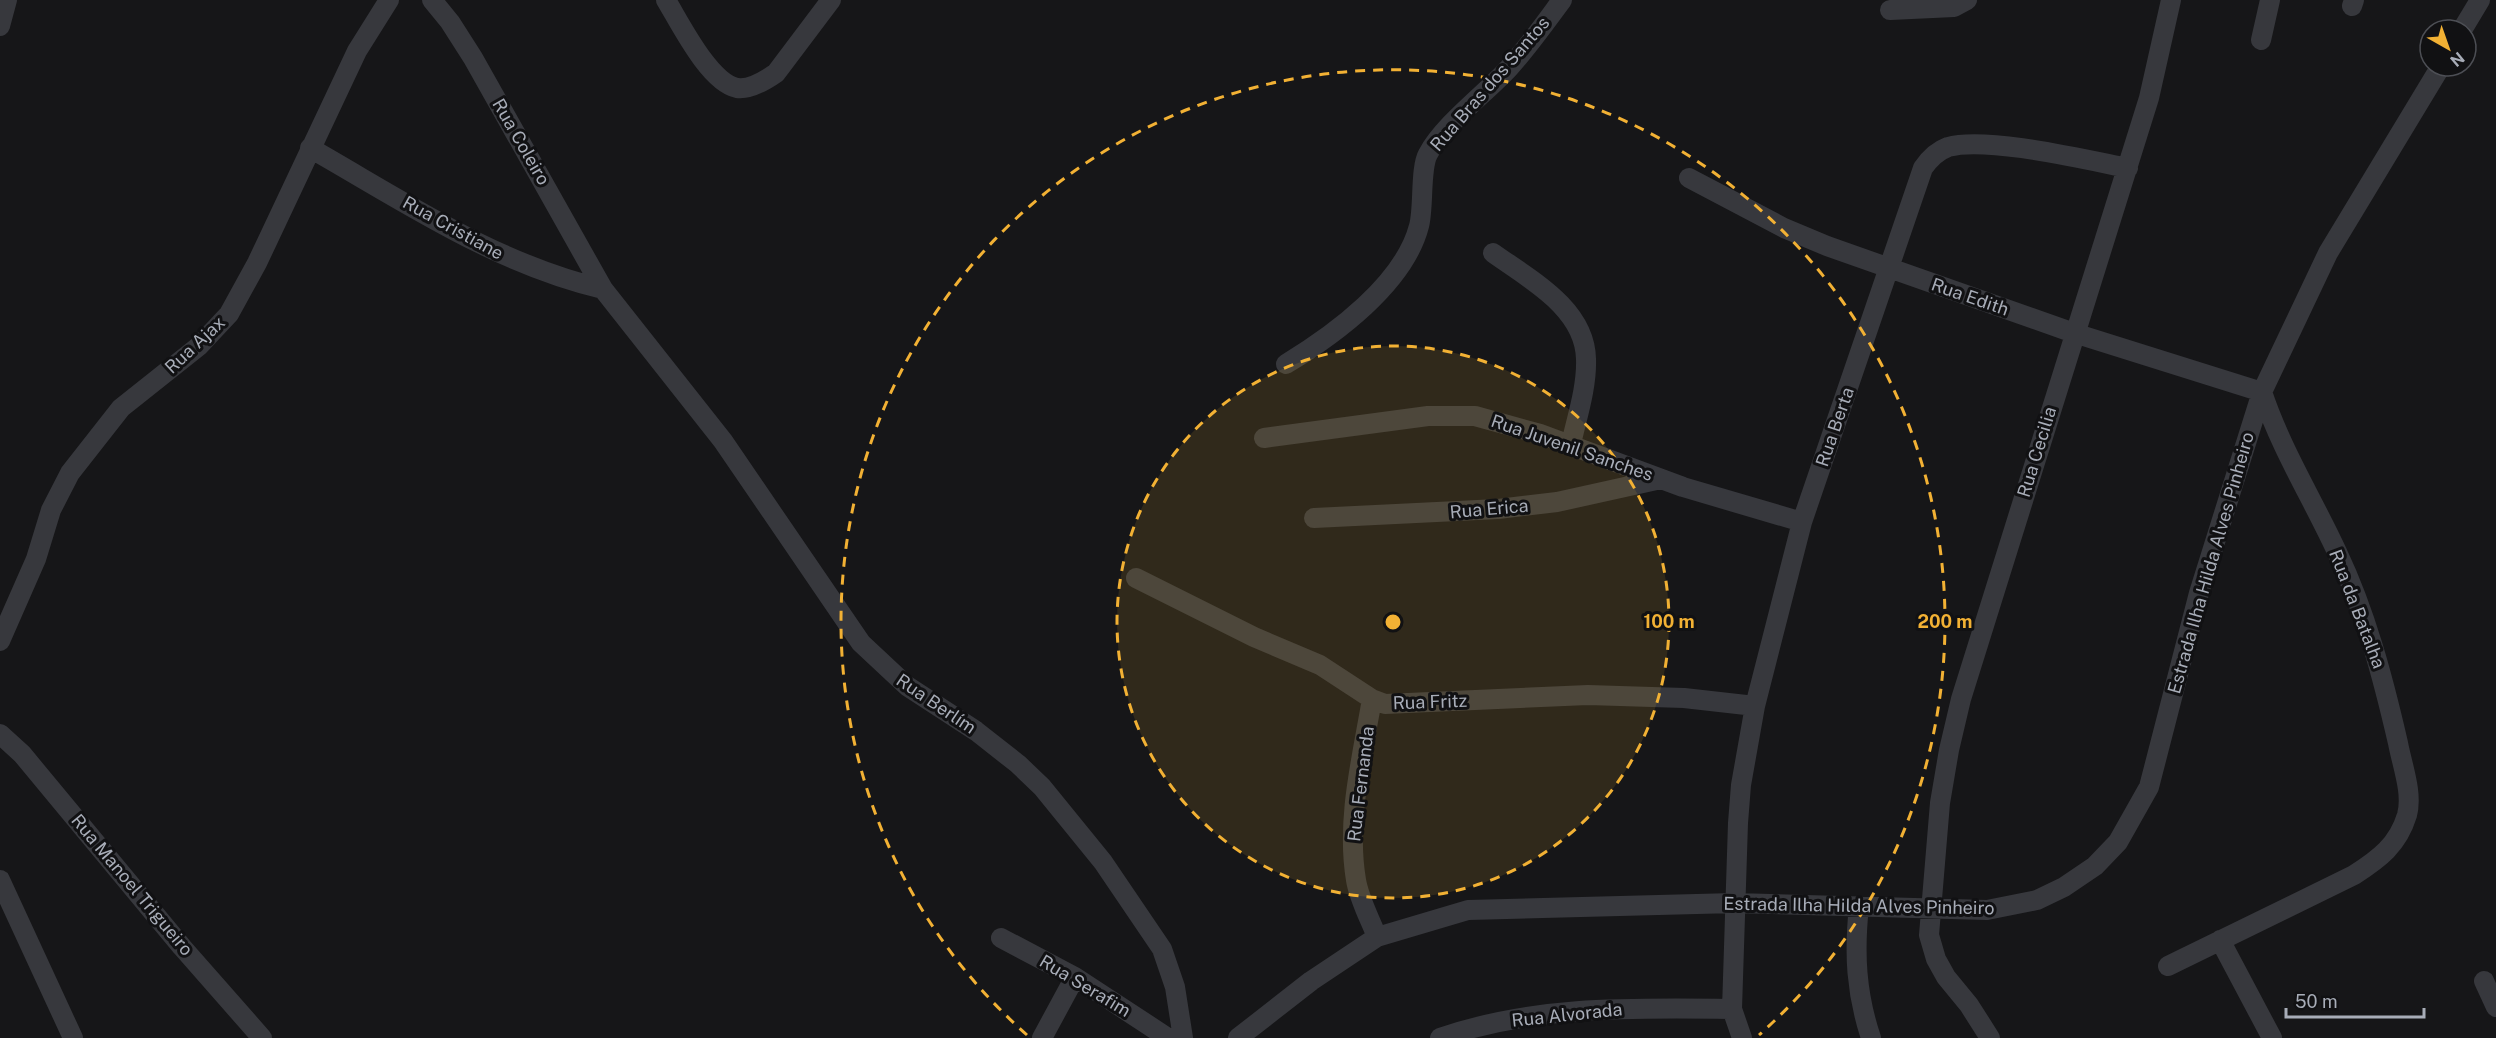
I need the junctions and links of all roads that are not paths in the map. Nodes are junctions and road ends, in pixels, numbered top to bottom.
1 (8, 0) edge
2 (389, 0) edge
3 (432, 0) edge
4 (666, 0) edge
5 (831, 0) edge
6 (1562, 0) edge
7 (1967, 0) edge
8 (2170, 0) edge
9 (2270, 0) edge
10 (2480, 0) edge
11 (1890, 10) dead end
12 (2469, 18) edge
13 (0, 26) edge
14 (2261, 40) dead end
15 (2433, 78) edge
16 (310, 148) junction
17 (2128, 168) junction
18 (1689, 178) dead end
19 (1493, 253) dead end
20 (1890, 269) junction
21 (603, 289) junction
22 (2074, 333) junction
23 (1286, 364) dead end
24 (2262, 392) junction
25 (1264, 438) dead end
26 (1571, 444) junction
27 (1661, 479) junction
28 (1314, 518) dead end
29 (1802, 522) junction
30 (1136, 578) dead end
31 (0, 641) edge
32 (1372, 699) junction
33 (1755, 706) junction
34 (0, 734) edge
35 (0, 880) edge
36 (1735, 903) junction
37 (1859, 906) junction
38 (1930, 909) junction
39 (1377, 937) junction
40 (1000, 938) dead end
41 (2220, 940) junction
42 (2168, 966) dead end
43 (1075, 977) junction
44 (2484, 981) dead end
45 (2496, 1007) edge
46 (1732, 1009) junction
47 (72, 1038) edge
48 (262, 1038) edge
49 (1042, 1038) edge
50 (1168, 1038) edge
51 (1183, 1038) edge
52 (1238, 1038) edge
53 (1440, 1038) edge
54 (1742, 1038) edge
55 (1871, 1038) edge
56 (1990, 1038) edge
57 (2272, 1038) edge

1 - 13 street
2 - 16 street, Rua Ajax
3 - 21 street, Rua Coleiro
4 - 5 street
6 - 23 street, Rua Bras dos Santos
7 - 11 street
8 - 17 street, Rua Cecilia
9 - 14 street
10 - 12 street
15 - 24 street, Estrada Ilha Hilda Alves Pinheiro
16 - 21 street, Rua Cristiane
16 - 31 street, Rua Ajax
17 - 20 street, Rua Berta
17 - 22 street, Rua Cecilia
18 - 20 street, Rua Edith
19 - 26 street
20 - 22 street, Rua Edith
20 - 29 street, Rua Berta
21 - 51 street, Rua Berlím
22 - 24 street, Rua Edith
22 - 38 street, Rua Cecilia
24 - 38 street, Estrada Ilha Hilda Alves Pinheiro
24 - 41 street, Rua da Batalha
25 - 26 street, Rua Juvenil Sanches
26 - 27 street, Rua Juvenil Sanches
27 - 28 street, Rua Erica
27 - 29 street, Rua Juvenil Sanches
29 - 33 street, Rua Berta
30 - 32 street, Rua Fritz
32 - 33 street, Rua Fritz
32 - 39 street, Rua Fernanda
33 - 36 street, Rua Berta
34 - 48 street, Rua Manoel Trigueiro
35 - 47 street
36 - 37 street, Estrada Ilha Hilda Alves Pinheiro
36 - 39 street, Estrada Ilha Hilda Alves Pinheiro
36 - 46 street, Rua Berta
37 - 38 street, Estrada Ilha Hilda Alves Pinheiro
37 - 55 street
38 - 56 street, Rua Cecilia
39 - 52 street, Estrada Ilha Hilda Alves Pinheiro
40 - 43 street, Rua Serafim
41 - 42 street
41 - 57 street
43 - 49 street
43 - 50 street, Rua Serafim
44 - 45 street
46 - 53 street, Rua Alvorada
46 - 54 street

